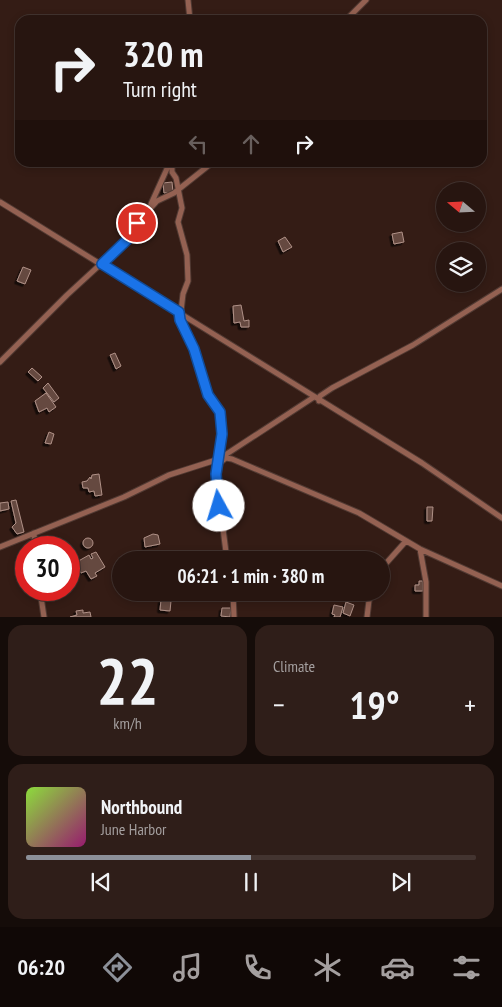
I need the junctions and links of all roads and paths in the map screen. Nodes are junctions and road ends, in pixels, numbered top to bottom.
1 (188, 0) edge
2 (366, 0) edge
3 (190, 15) edge
4 (351, 15) edge
5 (169, 167) edge
6 (172, 167) edge
7 (207, 167) edge
8 (178, 191) junction
9 (0, 202) edge
10 (149, 209) junction
11 (102, 264) junction
12 (502, 289) edge
13 (179, 312) junction
14 (0, 362) edge
15 (314, 397) junction
16 (319, 401) junction
17 (218, 461) junction
18 (502, 518) edge
19 (34, 533) junction
20 (34, 536) edge
21 (406, 540) junction
22 (0, 546) edge
23 (420, 549) junction
24 (226, 551) edge
25 (390, 559) edge
26 (502, 586) edge
27 (42, 601) edge
28 (233, 601) edge
29 (369, 601) edge
30 (44, 617) edge
31 (234, 617) edge
32 (367, 617) edge
33 (426, 617) edge

1 - 3 street
2 - 4 street
5 - 10 street
6 - 8 street
7 - 8 street
8 - 10 street
8 - 13 street
9 - 11 street
10 - 11 street
11 - 13 street
11 - 14 street
12 - 16 street
13 - 15 street
13 - 17 street
15 - 16 street
15 - 17 street
16 - 18 street
17 - 19 street
17 - 21 street
17 - 24 street
19 - 20 street
19 - 22 street
21 - 23 street
21 - 25 street
23 - 26 street
23 - 33 street
27 - 30 street
28 - 31 street
29 - 32 street

